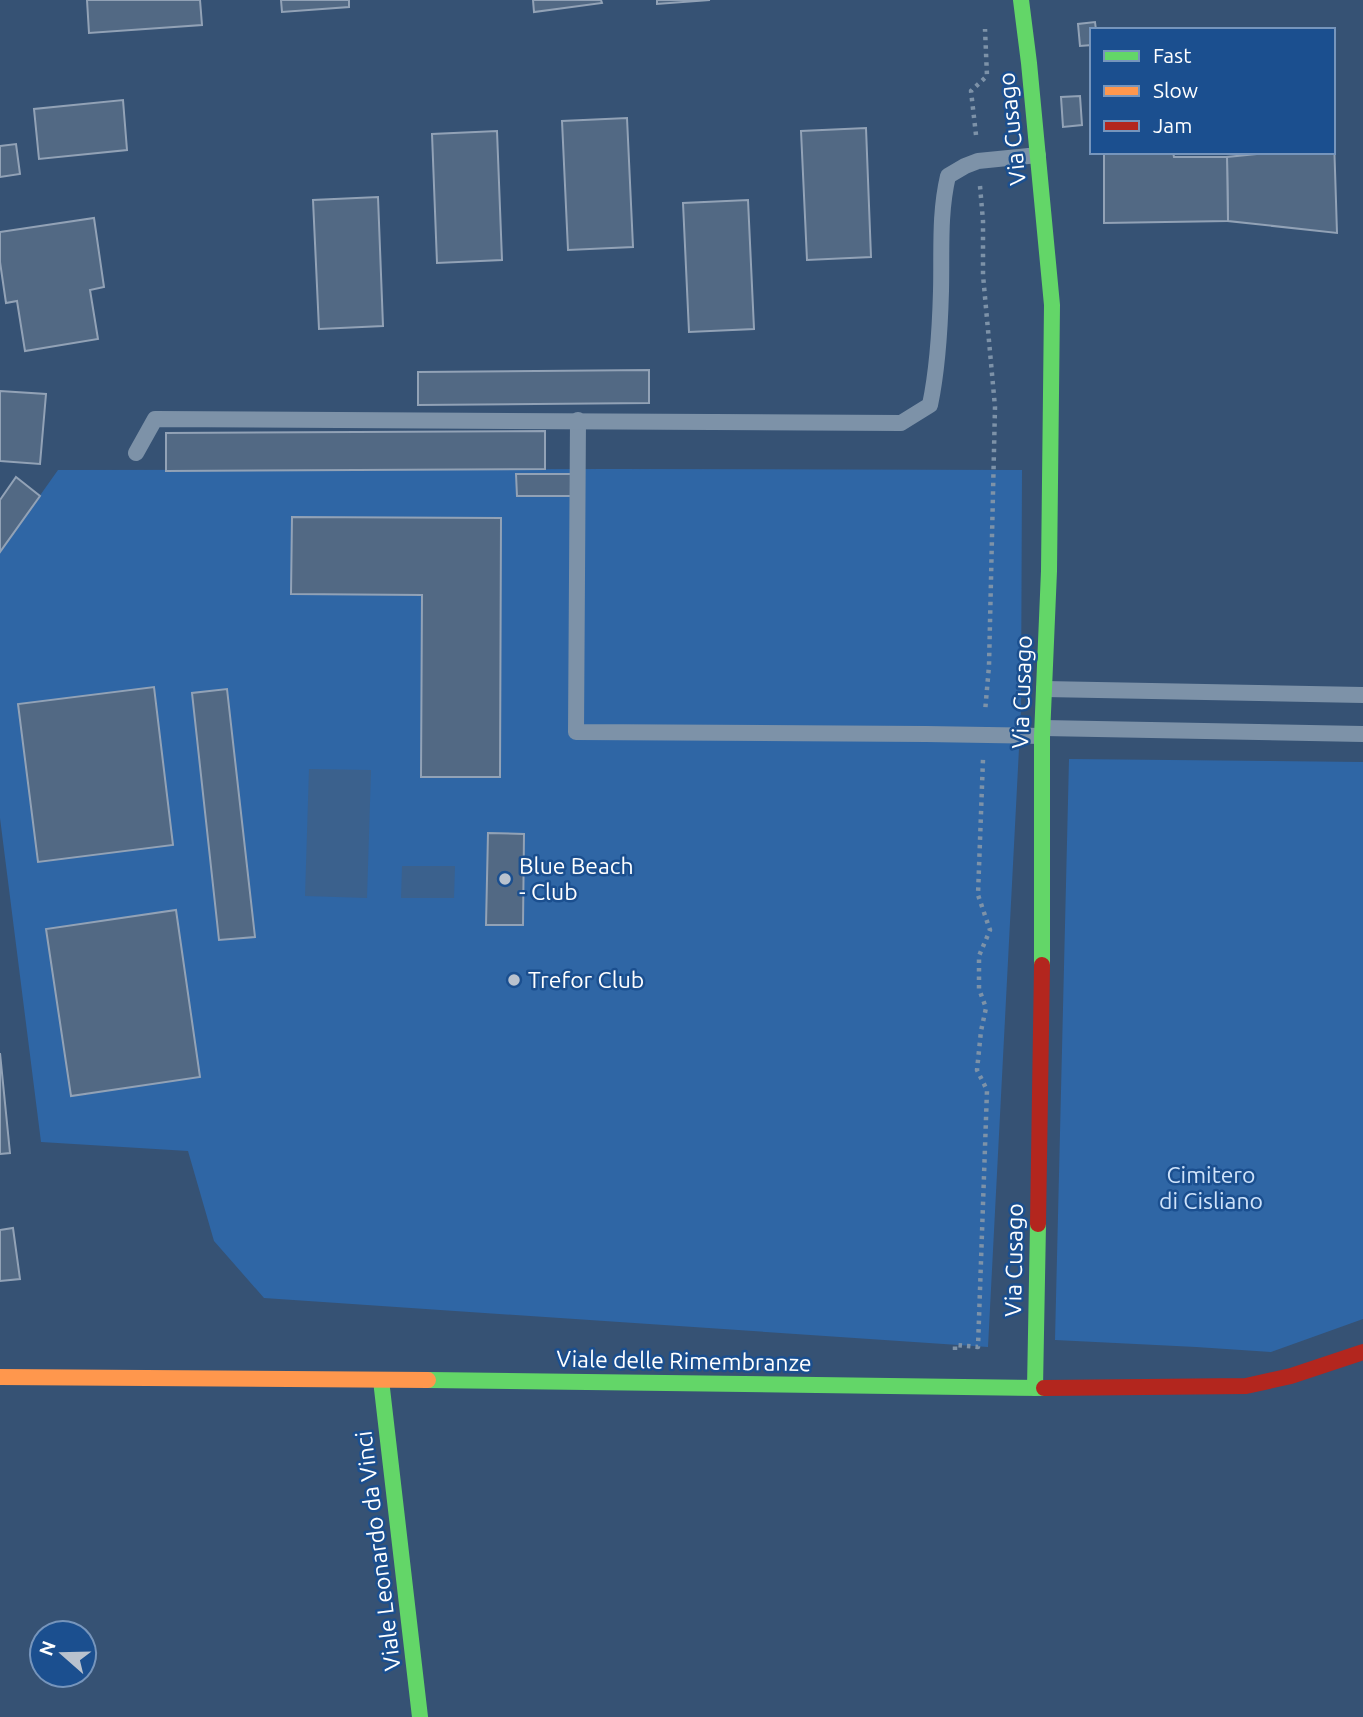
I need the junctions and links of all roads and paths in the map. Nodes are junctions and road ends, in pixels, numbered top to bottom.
1 (1021, 0) edge
2 (984, 25) dead end
3 (1038, 155) junction
4 (978, 161) junction
5 (578, 420) junction
6 (136, 453) dead end
7 (1044, 689) junction
8 (1363, 695) edge
9 (1042, 732) junction
10 (1363, 734) edge
11 (983, 736) junction
12 (1363, 1352) edge
13 (0, 1377) edge
14 (382, 1380) junction
15 (956, 1387) junction
16 (1035, 1388) junction
17 (420, 1717) edge

1 - 3 street, Via Cusago
2 - 4 path
3 - 4 lane
3 - 7 street, Via Cusago
4 - 5 lane
4 - 11 path
5 - 6 lane
5 - 11 lane
7 - 8 lane
7 - 9 street, Via Cusago
9 - 10 lane
9 - 11 lane
9 - 16 street, Via Cusago
11 - 15 path
12 - 16 street, Viale delle Rimembranze
13 - 14 street, Viale delle Rimembranze
14 - 15 street, Viale delle Rimembranze
14 - 17 street, Viale Leonardo da Vinci
15 - 16 street, Viale delle Rimembranze

